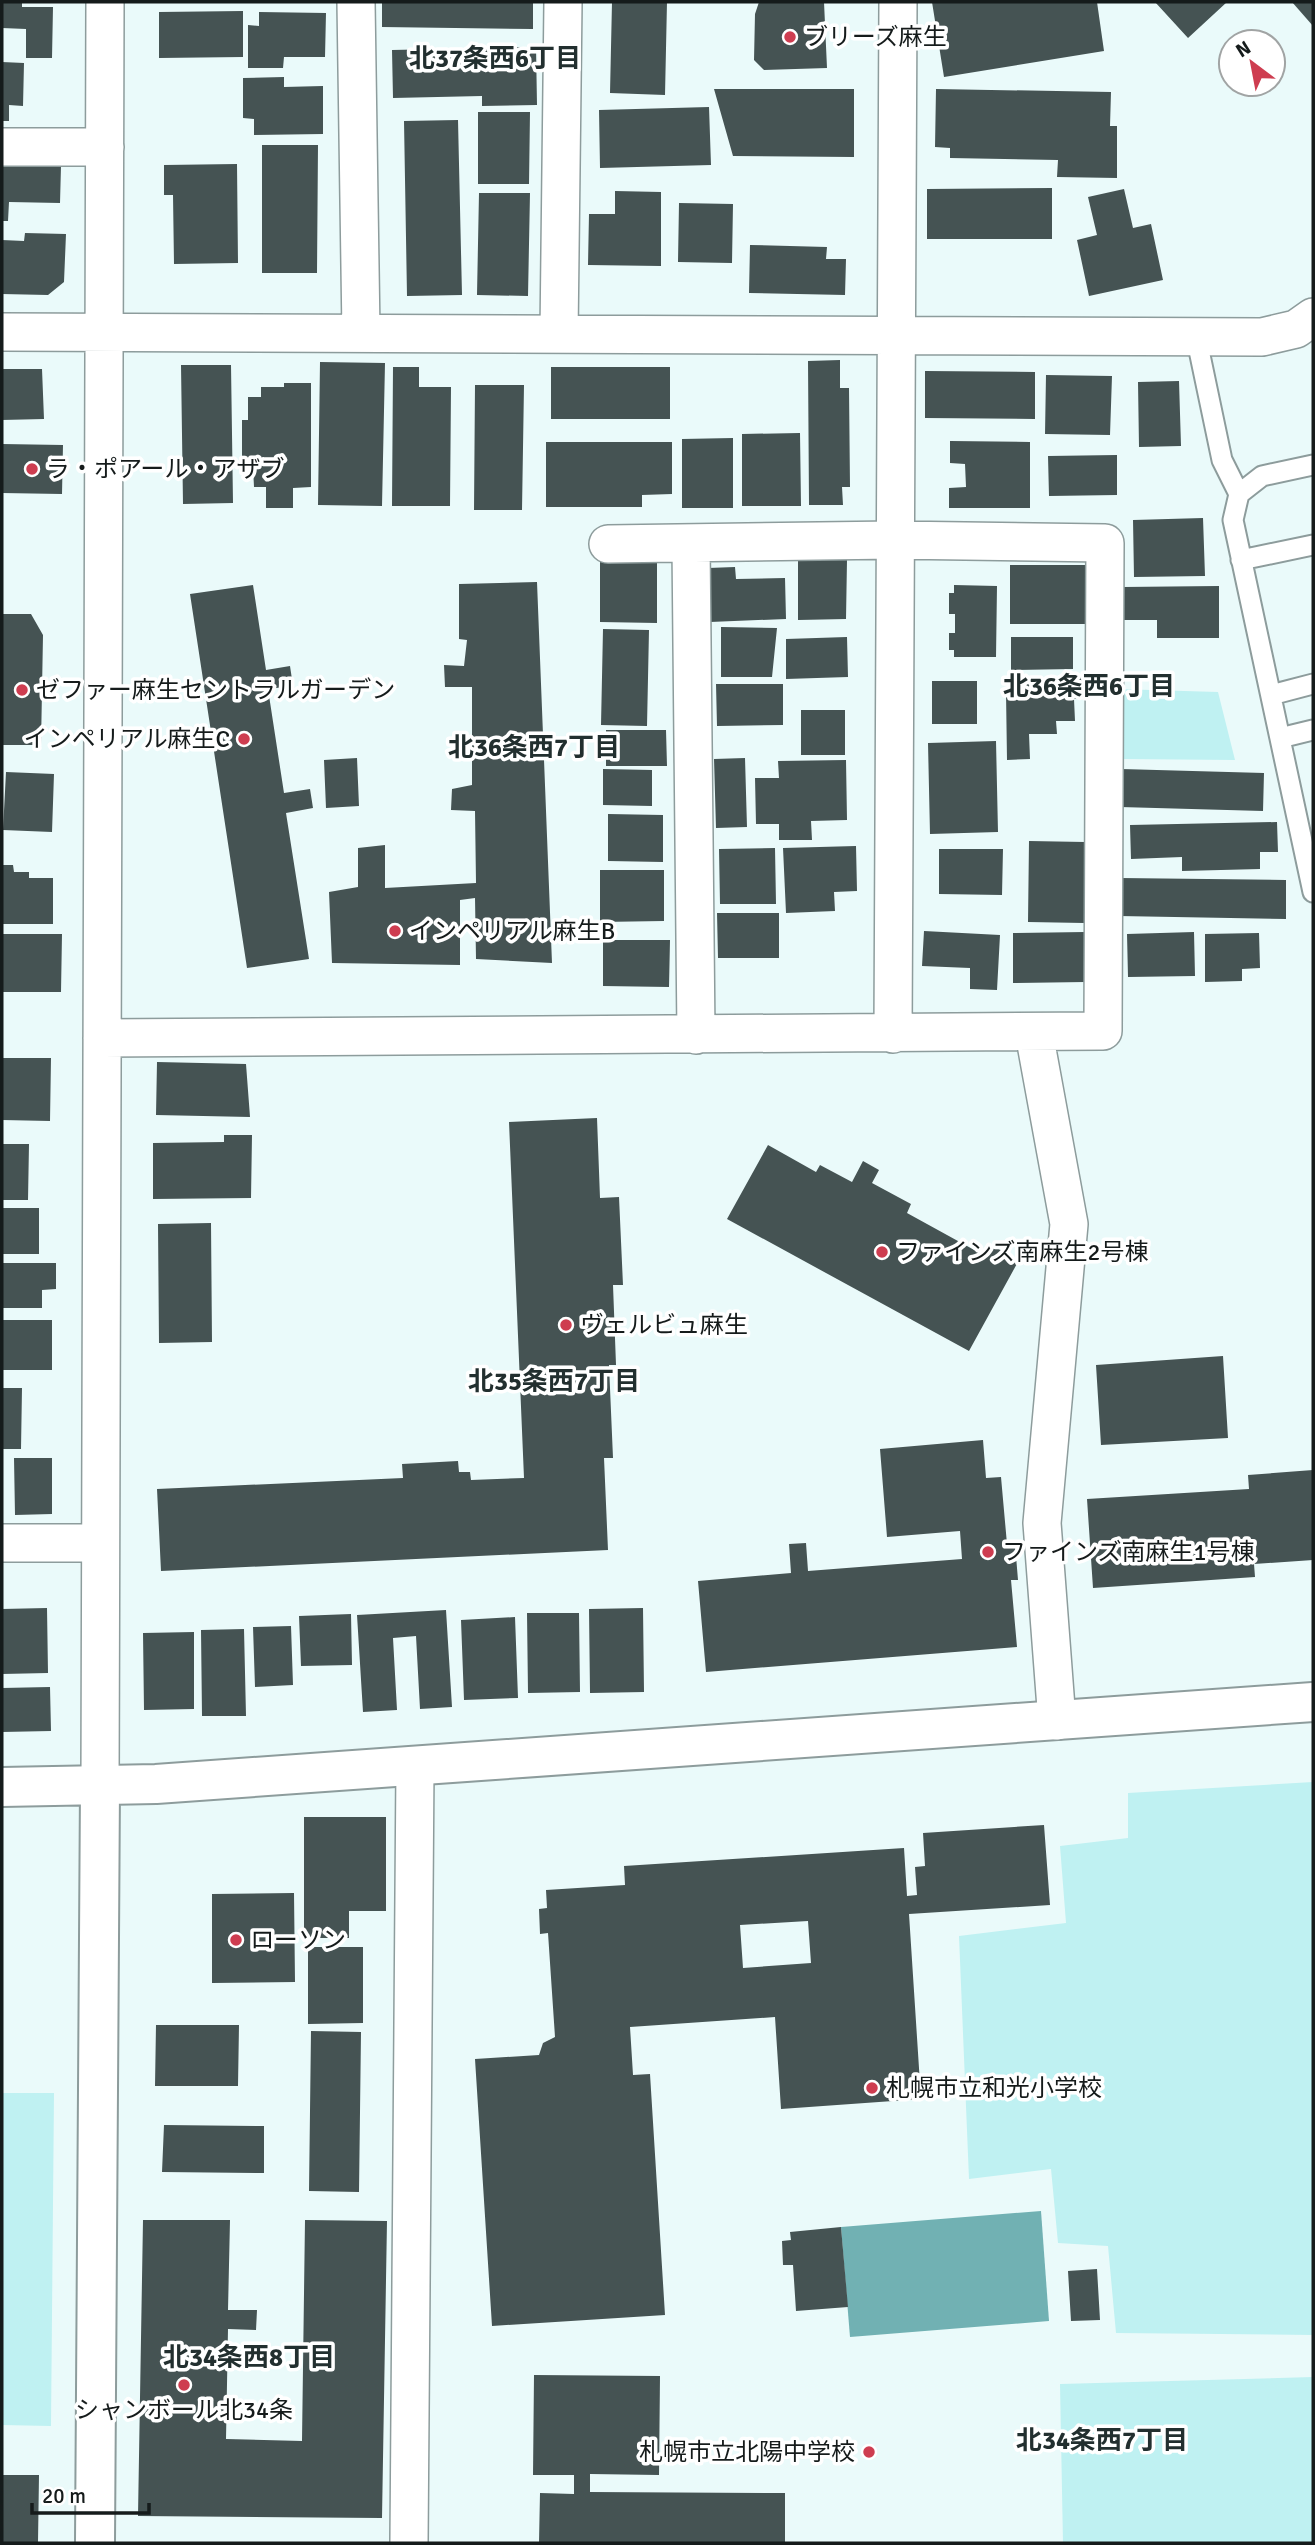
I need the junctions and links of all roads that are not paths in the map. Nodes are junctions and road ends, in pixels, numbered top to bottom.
1 (105, 2) edge
2 (356, 2) edge
3 (563, 2) edge
4 (898, 2) edge
5 (2, 147) edge
6 (105, 147) junction
7 (1313, 317) edge
8 (2, 332) edge
9 (105, 332) junction
10 (361, 333) junction
11 (559, 334) junction
12 (895, 334) junction
13 (1196, 336) junction
14 (1313, 465) edge
15 (1239, 494) junction
16 (894, 540) junction
17 (608, 544) dead end
18 (691, 545) junction
19 (1313, 545) edge
20 (1241, 560) junction
21 (1313, 684) edge
22 (1270, 695) junction
23 (1313, 730) edge
24 (1280, 738) junction
25 (1309, 854) edge
26 (1313, 892) edge
27 (1034, 1033) junction
28 (893, 1034) junction
29 (696, 1035) junction
30 (102, 1038) junction
31 (2, 1543) edge
32 (100, 1543) junction
33 (1313, 1703) edge
34 (1057, 1721) junction
35 (415, 1766) junction
36 (2, 1787) edge
37 (100, 1787) junction
38 (95, 2543) edge
39 (409, 2543) edge

1 - 6 street
2 - 10 street
3 - 11 street
4 - 12 street
5 - 6 street
6 - 9 street
7 - 13 street
8 - 9 street
9 - 10 street
9 - 30 street
10 - 11 street
11 - 12 street
12 - 13 street
12 - 16 street
13 - 15 lane
14 - 15 lane
15 - 20 lane
16 - 18 street
16 - 27 street
16 - 28 street
17 - 18 street
18 - 29 street
19 - 20 lane
20 - 22 lane
21 - 22 lane
22 - 24 lane
23 - 24 lane
24 - 25 lane
25 - 26 lane
27 - 28 street
27 - 34 street
28 - 29 street
29 - 30 street
30 - 32 street
31 - 32 street
32 - 37 street
33 - 34 street
34 - 35 street
35 - 37 street
35 - 39 street
36 - 37 street
37 - 38 street

